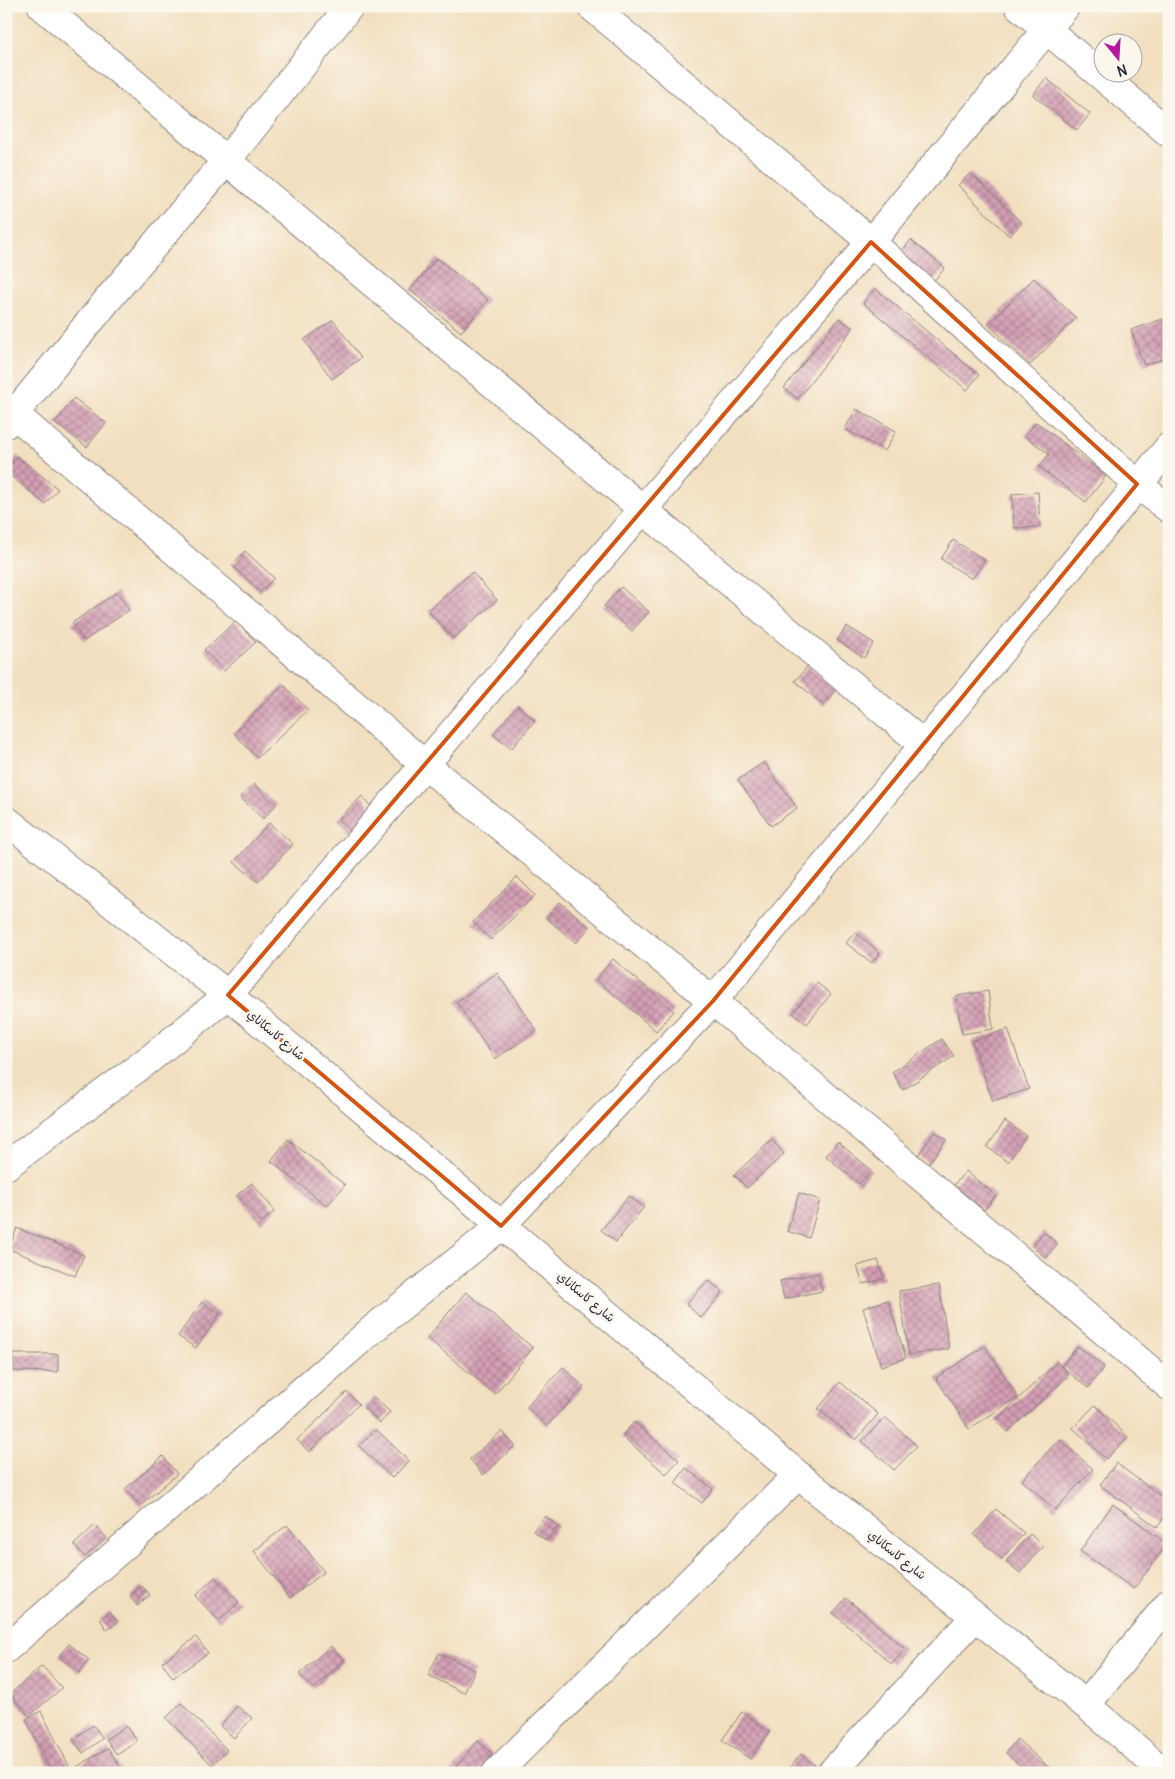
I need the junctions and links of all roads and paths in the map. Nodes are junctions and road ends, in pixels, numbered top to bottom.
1 (42, 6) edge
2 (350, 6) edge
3 (591, 6) edge
4 (1019, 6) edge
5 (1066, 6) edge
6 (1047, 30) junction
7 (1169, 133) edge
8 (226, 160) junction
9 (871, 242) junction
10 (9, 415) edge
11 (1169, 447) edge
12 (1137, 484) junction
13 (643, 508) junction
14 (1169, 509) edge
15 (924, 745) junction
16 (424, 764) junction
17 (6, 820) edge
18 (228, 994) junction
19 (713, 1001) junction
20 (6, 1166) edge
21 (501, 1226) junction
22 (1169, 1386) edge
23 (798, 1475) junction
24 (1169, 1603) edge
25 (975, 1617) junction
26 (6, 1649) edge
27 (1086, 1705) junction
28 (496, 1773) edge
29 (831, 1773) edge
30 (1165, 1773) edge

1 - 8 street
2 - 8 street
3 - 9 street
4 - 6 street
5 - 6 street
6 - 7 street
6 - 9 street
8 - 10 street
8 - 13 street
9 - 12 street
9 - 13 street
10 - 16 street
11 - 12 street
12 - 14 street
12 - 15 street
13 - 15 street
13 - 16 street
15 - 19 street
16 - 18 street
16 - 19 street
17 - 18 street, شارع كاسكاناي
18 - 20 street
18 - 21 street, شارع كاسكاناي
19 - 21 street
19 - 22 street
21 - 23 street, شارع كاسكاناي
21 - 26 street
23 - 25 street, شارع كاسكاناي
23 - 28 street
24 - 27 street
25 - 27 street, شارع كاسكاناي
25 - 29 street
27 - 30 street, شارع كاسكاناي

